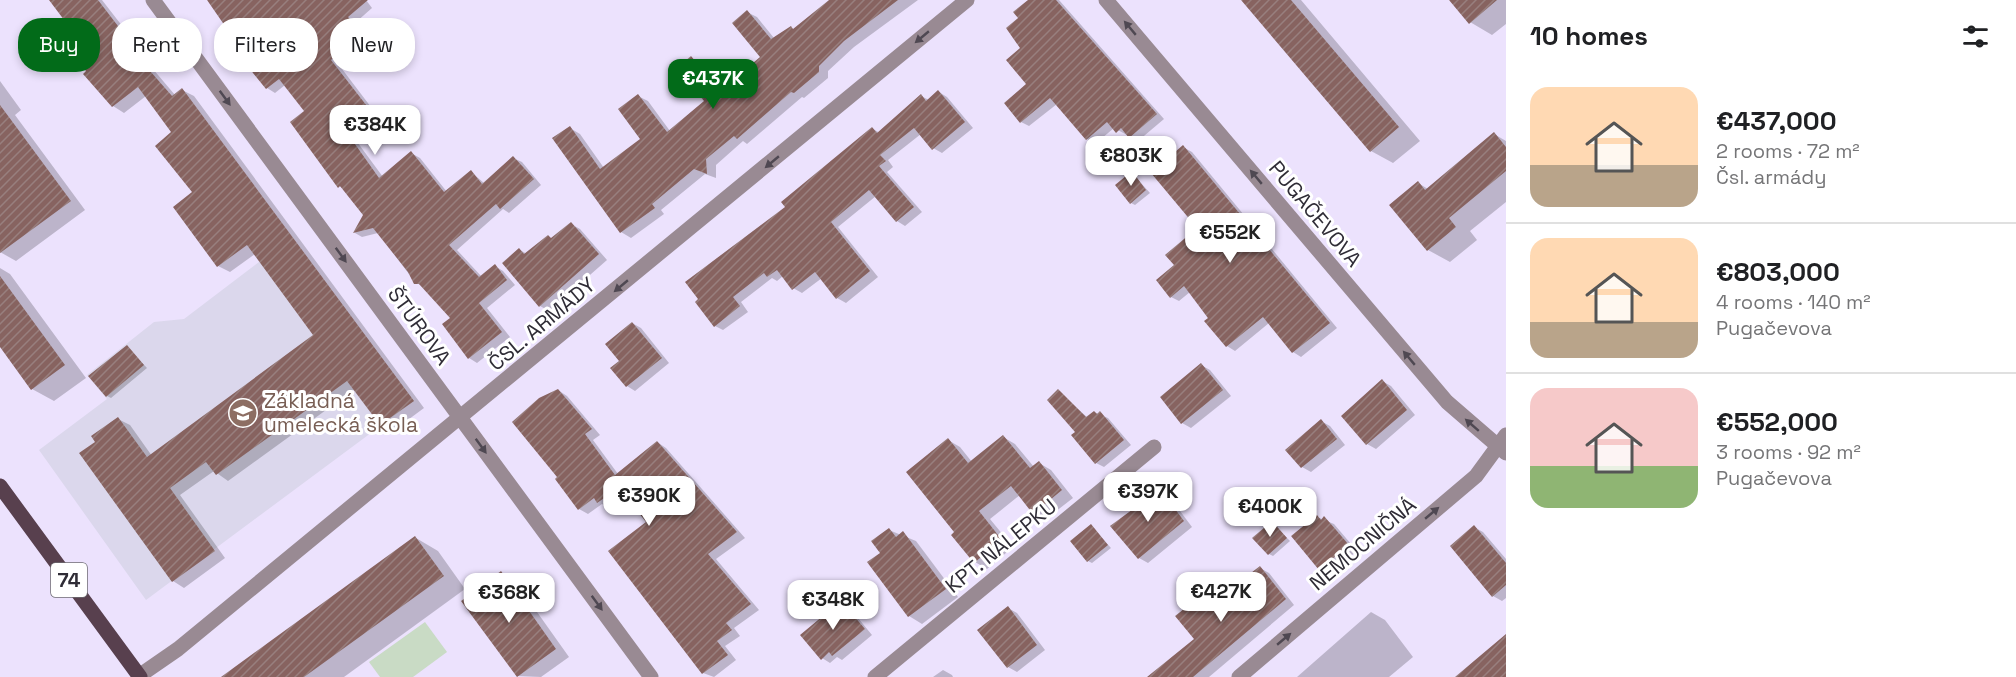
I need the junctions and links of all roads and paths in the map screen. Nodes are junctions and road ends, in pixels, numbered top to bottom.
1 (153, 0) edge
2 (967, 0) edge
3 (1106, 0) edge
4 (461, 419) junction
5 (1503, 445) edge
6 (1154, 447) dead end
7 (0, 486) edge
8 (140, 676) edge
9 (651, 677) edge
10 (875, 677) edge
11 (1239, 677) edge

1 -> 4 street, ŠTÚROVA
2 -> 4 street, ČSL. ARMÁDY
5 -> 3 street, PUGAČEVOVA
4 - 8 street, ČSL. ARMÁDY
4 -> 9 street, ŠTÚROVA
11 -> 5 street, NEMOCNIČNÁ
6 - 10 street, KPT. NÁLEPKU
7 - 8 main road, 74

